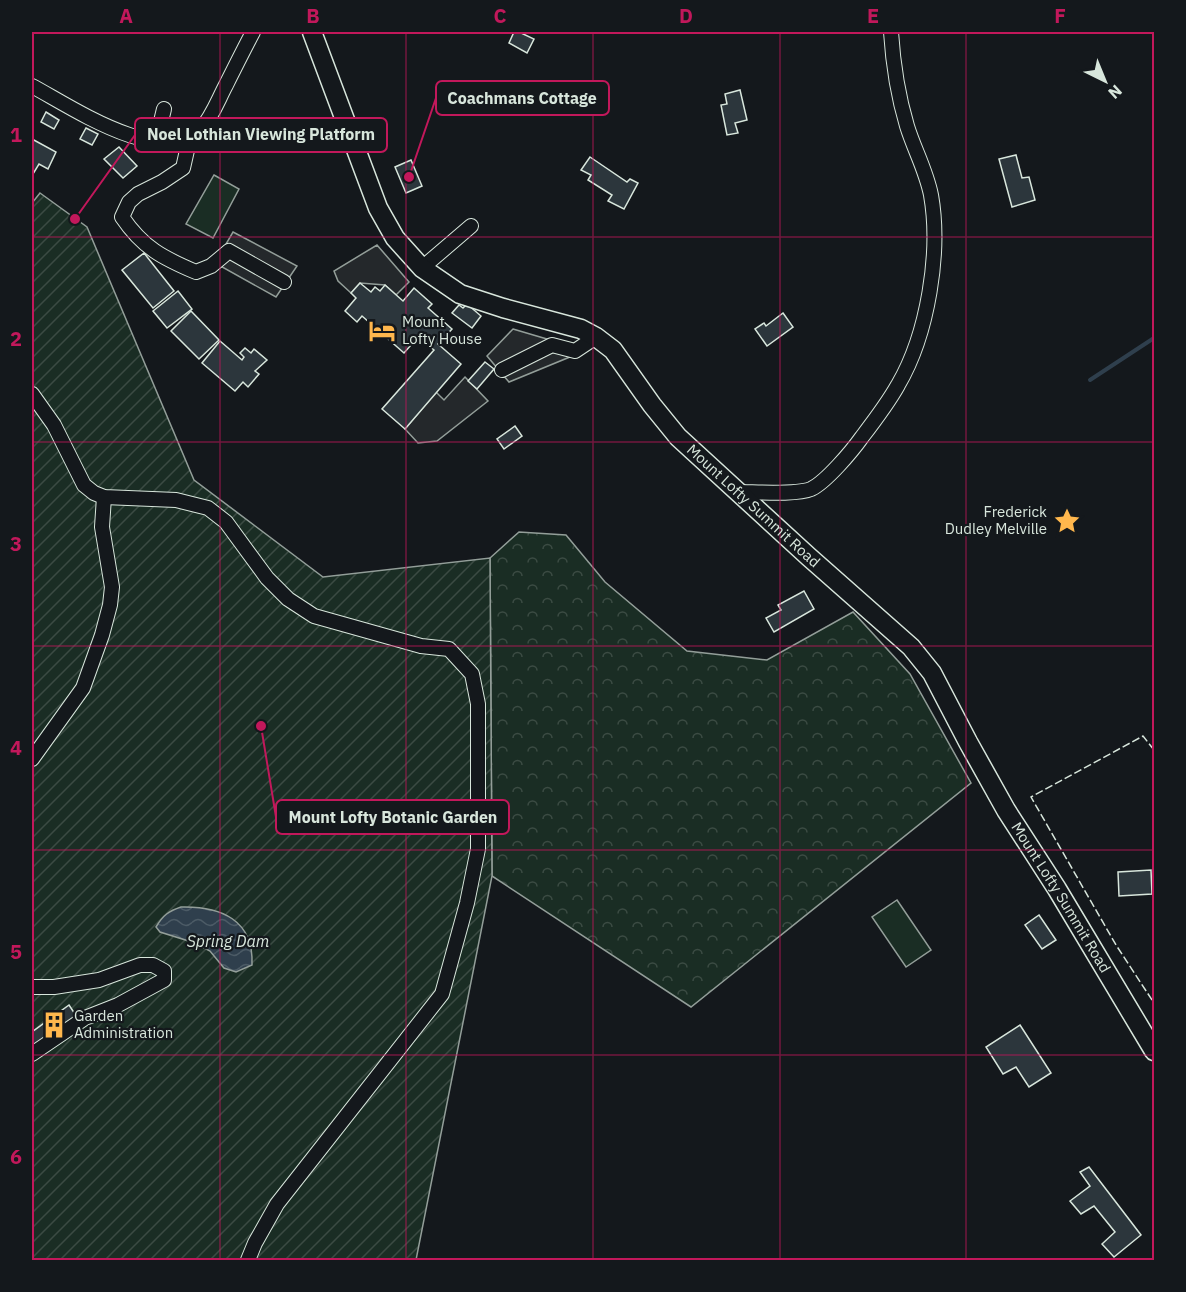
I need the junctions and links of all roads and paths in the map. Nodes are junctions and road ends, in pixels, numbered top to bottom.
1 (253, 32) edge
2 (312, 32) edge
3 (891, 32) edge
4 (32, 86) edge
5 (164, 109) dead end
6 (190, 137) junction
7 (156, 142) junction
8 (471, 226) dead end
9 (422, 268) junction
10 (284, 282) dead end
11 (596, 337) junction
12 (502, 370) dead end
13 (32, 394) edge
14 (738, 492) junction
15 (104, 497) junction
16 (32, 759) edge
17 (32, 987) edge
18 (1155, 1051) edge
19 (32, 1054) edge
20 (248, 1260) edge

1 - 6 street
2 - 9 main road, Mount Lofty Summit Road
3 - 14 street
4 - 7 street
5 - 7 street
6 - 7 street
6 - 10 street
8 - 9 street
9 - 11 main road, Mount Lofty Summit Road
11 - 12 street
11 - 14 main road, Mount Lofty Summit Road
13 - 15 street
14 - 18 main road, Mount Lofty Summit Road
15 - 16 street
15 - 20 street
17 - 19 street

